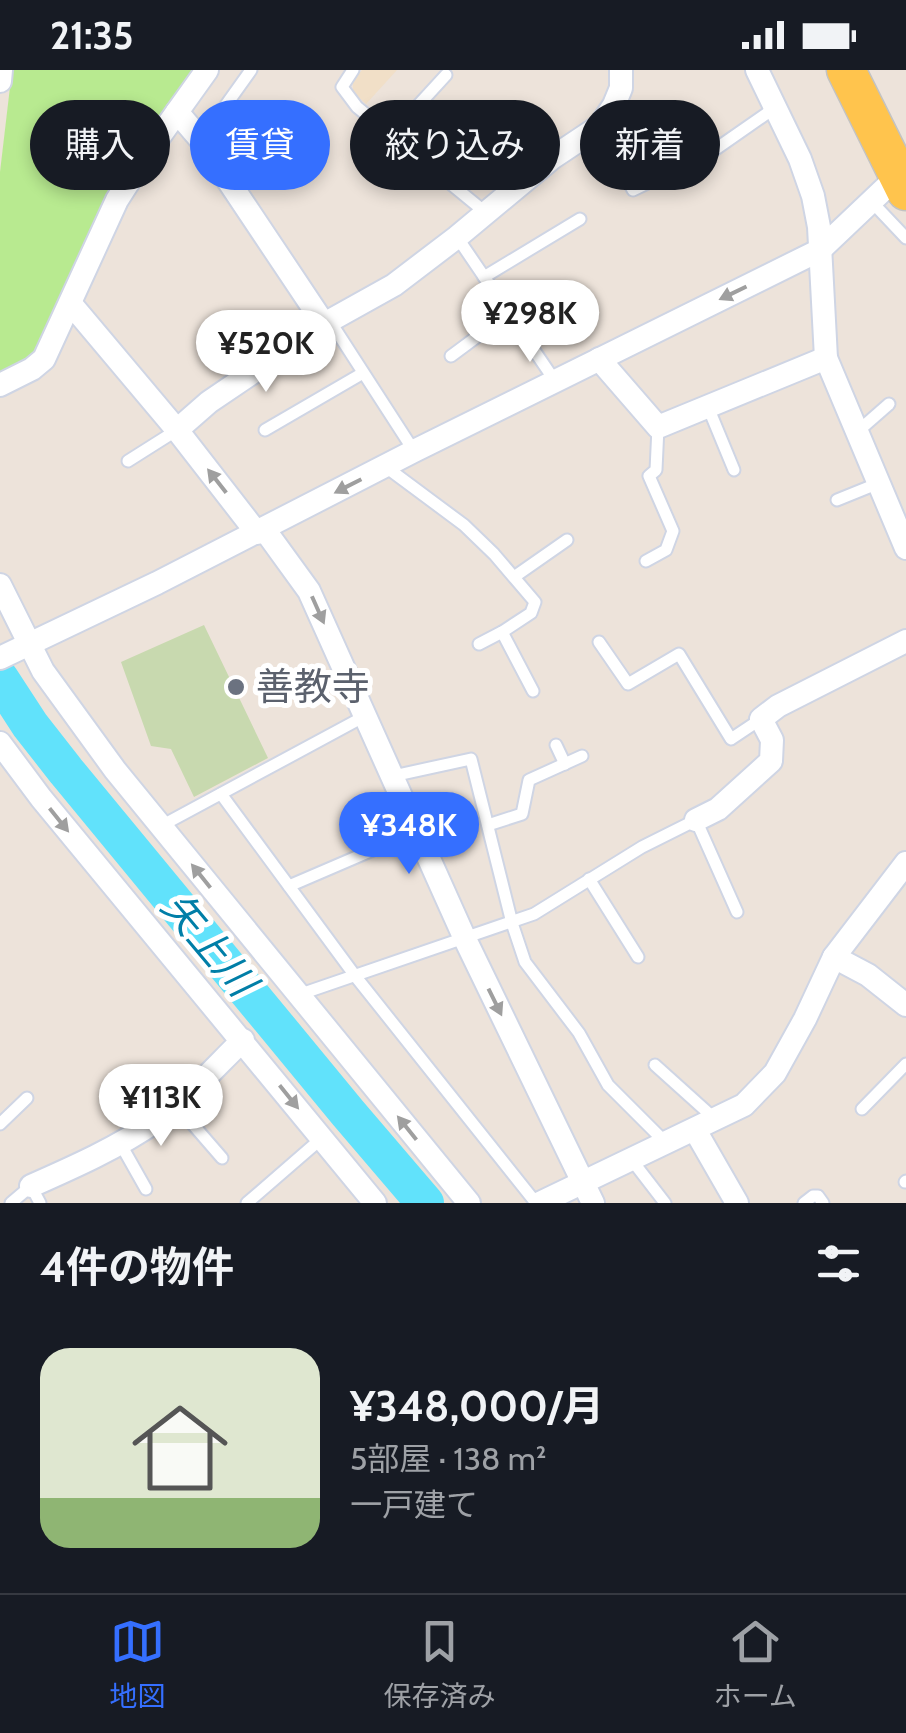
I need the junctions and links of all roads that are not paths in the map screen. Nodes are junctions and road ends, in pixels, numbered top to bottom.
1 (1, 70) edge
2 (207, 70) edge
3 (251, 70) edge
4 (353, 70) edge
5 (622, 70) edge
6 (757, 70) edge
7 (846, 70) edge
8 (858, 70) edge
9 (446, 76) dead end
10 (0, 80) edge
11 (230, 100) edge
12 (352, 100) edge
13 (424, 100) edge
14 (616, 100) edge
15 (776, 108) junction
16 (177, 112) junction
17 (190, 127) edge
18 (580, 139) edge
19 (720, 145) edge
20 (895, 184) edge
21 (236, 190) edge
22 (459, 190) edge
23 (486, 212) junction
24 (580, 219) dead end
25 (457, 237) junction
26 (906, 238) edge
27 (820, 250) junction
28 (484, 277) junction
29 (71, 304) junction
30 (509, 313) junction
31 (327, 323) junction
32 (451, 356) dead end
33 (826, 358) junction
34 (600, 359) junction
35 (363, 373) junction
36 (556, 381) junction
37 (0, 385) edge
38 (888, 404) dead end
39 (708, 407) junction
40 (658, 427) junction
41 (176, 430) junction
42 (265, 430) dead end
43 (857, 432) junction
44 (414, 452) junction
45 (128, 461) dead end
46 (386, 467) junction
47 (734, 470) dead end
48 (878, 483) junction
49 (837, 500) dead end
50 (261, 531) junction
51 (568, 540) dead end
52 (906, 548) edge
53 (646, 561) dead end
54 (514, 577) junction
55 (0, 585) edge
56 (502, 632) junction
57 (906, 641) edge
58 (599, 642) dead end
59 (30, 643) junction
60 (479, 644) dead end
61 (0, 658) edge
62 (533, 692) dead end
63 (365, 716) junction
64 (762, 719) junction
65 (0, 743) edge
66 (556, 745) dead end
67 (582, 756) dead end
68 (564, 764) junction
69 (393, 776) junction
70 (221, 794) junction
71 (696, 820) junction
72 (488, 825) junction
73 (160, 826) junction
74 (418, 831) junction
75 (906, 863) edge
76 (589, 879) junction
77 (289, 886) junction
78 (737, 912) dead end
79 (512, 922) junction
80 (465, 939) junction
81 (638, 957) dead end
82 (834, 957) junction
83 (356, 976) junction
84 (298, 995) junction
85 (906, 1004) edge
86 (243, 1040) junction
87 (906, 1064) edge
88 (655, 1065) dead end
89 (28, 1098) dead end
90 (176, 1105) junction
91 (862, 1109) dead end
92 (0, 1124) edge
93 (705, 1125) junction
94 (322, 1138) junction
95 (120, 1143) junction
96 (666, 1143) junction
97 (222, 1158) dead end
98 (630, 1158) junction
99 (146, 1189) dead end
100 (588, 1192) edge
101 (36, 1195) edge
102 (367, 1200) edge
103 (11, 1203) edge
104 (247, 1203) edge
105 (469, 1203) edge
106 (538, 1203) edge
107 (665, 1203) edge
108 (737, 1203) edge
109 (804, 1203) edge
110 (824, 1203) edge

1 - 10 street
2 - 16 street
3 - 11 lane
4 - 12 lane
5 - 14 street
6 - 15 street
7 - 20 main road
8 - 20 main road
9 - 13 lane
15 - 19 lane
15 - 27 street
16 - 17 street
16 - 29 street
18 - 23 street
20 - 26 lane
20 - 27 street
21 - 31 street
22 - 23 lane
23 - 25 street
24 - 28 lane
25 - 28 lane
25 - 31 street
27 - 33 street
27 -> 34 street
28 - 30 lane
29 - 37 street
29 - 41 street
30 - 32 lane
30 - 36 lane
31 - 35 lane
31 - 41 street
33 - 39 street
33 - 43 street
34 - 36 street
34 - 40 street
35 - 42 lane
35 - 44 lane
36 - 44 street
38 - 43 lane
39 - 40 street
39 - 47 lane
40 - 53 lane
41 - 45 lane
50 -> 41 street
43 - 48 street
44 - 46 street
46 -> 50 street
46 - 54 lane
48 - 49 lane
48 - 52 street
50 - 59 street
50 -> 63 street
51 - 54 lane
54 - 56 lane
55 - 59 street
56 - 60 lane
56 - 62 lane
57 - 64 street
58 - 64 lane
59 - 61 street
59 - 73 street
63 - 69 street
63 - 70 lane
64 - 71 street
65 -> 86 street
66 - 68 lane
67 - 68 lane
68 - 72 lane
69 - 72 lane
69 - 74 street
70 - 73 lane
70 - 77 lane
71 - 76 lane
71 - 78 lane
72 - 79 lane
84 -> 73 street
74 - 77 lane
74 - 80 street
75 - 82 street
76 - 79 lane
76 - 81 lane
77 - 83 lane
79 - 80 lane
79 - 96 lane
80 - 83 lane
80 -> 100 street
82 - 85 street
82 - 93 street
83 - 84 lane
83 - 106 lane
105 -> 84 street
86 - 90 street
86 -> 94 street
87 - 91 lane
88 - 93 lane
89 - 92 lane
90 - 95 street
90 - 97 lane
93 - 96 street
93 - 108 street
94 - 102 street
94 - 104 lane
95 - 99 lane
95 - 101 street
96 - 98 street
98 - 100 street
98 - 107 lane
100 - 106 street
101 - 103 lane
109 - 110 lane

